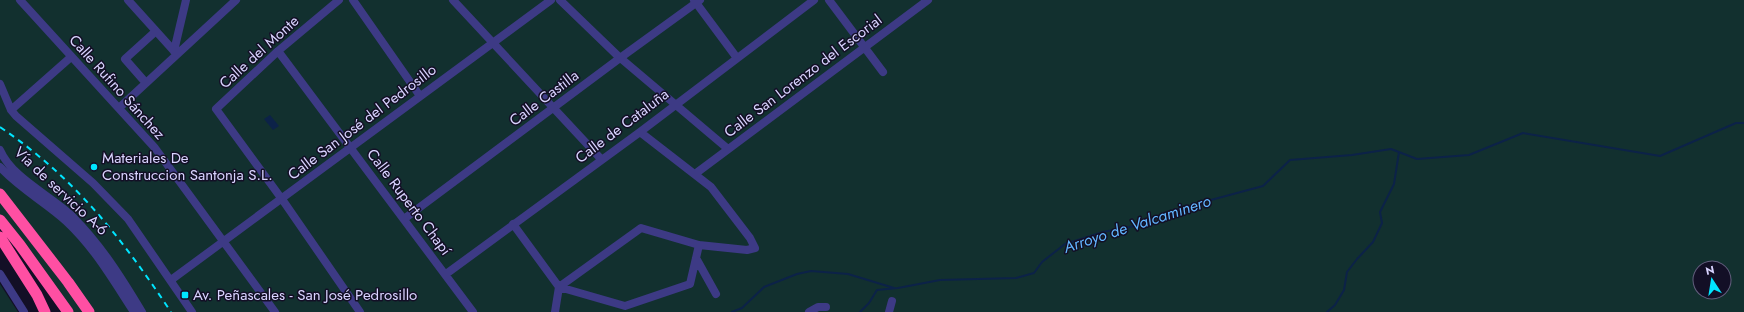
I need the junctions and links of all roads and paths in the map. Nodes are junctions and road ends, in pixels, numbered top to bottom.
1 (20, 0) edge
2 (128, 0) edge
3 (186, 0) edge
4 (236, 0) edge
5 (339, 0) edge
6 (353, 0) edge
7 (453, 0) edge
8 (551, 0) edge
9 (560, 0) edge
10 (814, 0) edge
11 (828, 0) edge
12 (928, 0) edge
13 (697, 1) edge
14 (156, 31) junction
15 (493, 43) junction
16 (865, 48) junction
17 (278, 51) junction
18 (175, 53) junction
19 (71, 57) junction
20 (620, 58) junction
21 (737, 58) junction
22 (883, 72) dead end
23 (146, 83) junction
24 (0, 84) edge
25 (420, 96) junction
26 (675, 104) junction
27 (118, 108) junction
28 (554, 108) junction
29 (11, 110) junction
30 (640, 132) junction
31 (350, 148) junction
32 (728, 149) junction
33 (0, 150) edge
34 (601, 159) junction
35 (0, 167) edge
36 (695, 174) junction
37 (0, 194) edge
38 (282, 199) junction
39 (404, 219) junction
40 (0, 220) edge
41 (513, 224) junction
42 (0, 237) edge
43 (223, 242) junction
44 (699, 245) junction
45 (696, 258) junction
46 (0, 274) edge
47 (446, 274) junction
48 (171, 280) junction
49 (559, 287) junction
50 (716, 294) dead end
51 (892, 301) dead end
52 (826, 307) dead end
53 (24, 312) edge
54 (45, 312) edge
55 (68, 312) edge
56 (89, 312) edge
57 (134, 312) edge
58 (142, 312) edge
59 (192, 312) edge
60 (275, 312) edge
61 (360, 312) edge
62 (473, 312) edge
63 (554, 312) edge
64 (810, 312) edge
65 (889, 312) edge

1 - 19 street, Calle Rufino Sánchez
2 - 14 street
3 - 18 street
4 - 18 street
5 - 17 street, Calle del Monte
6 - 25 street
7 - 15 street
8 - 15 street, Calle San José del Pedrosillo
9 - 20 street
10 - 21 street, Calle de Cataluña
11 - 16 street
12 - 16 street, Calle San Lorenzo del Escorial
13 - 20 street, Calle Castilla
13 - 21 street
14 - 18 street
14 - 23 street
15 - 25 street, Calle San José del Pedrosillo
15 - 28 street
16 - 22 street
16 - 32 street, Calle San Lorenzo del Escorial
17 - 31 street, Calle Ruperto Chapí
17 - 38 street, Calle del Monte
18 - 23 street
19 - 27 street, Calle Rufino Sánchez
19 - 29 street
20 - 26 street
20 - 28 street, Calle Castilla
21 - 26 street, Calle de Cataluña
23 - 27 street
24 - 29 street
25 - 31 street, Calle San José del Pedrosillo
26 - 30 street, Calle de Cataluña
26 - 32 street
27 - 43 street, Calle Rufino Sánchez
28 - 34 street
28 - 39 street, Calle Castilla
29 - 48 street
30 - 34 street, Calle de Cataluña
30 - 36 street
31 - 38 street, Calle San José del Pedrosillo
31 - 39 street, Calle Ruperto Chapí
32 - 36 street, Calle San Lorenzo del Escorial
33 - 58 street, Vía de servicio A-6
34 - 41 street, Calle de Cataluña
35 - 57 street, Vía de servicio A-6
36 - 44 street
37 - 56 highway
38 - 43 street, Calle San José del Pedrosillo
38 - 61 street
39 - 47 street, Calle Ruperto Chapí
40 - 55 highway
41 - 47 street, Calle de Cataluña
41 - 49 street
42 - 54 highway
43 - 48 street, Calle San José del Pedrosillo
43 - 60 street, Calle Rufino Sánchez
44 - 45 street
44 - 49 street
45 - 49 street
45 - 50 street
46 - 53 street
47 - 62 street, Calle Ruperto Chapí
48 - 59 street
49 - 63 street
51 - 65 street
52 - 64 street

